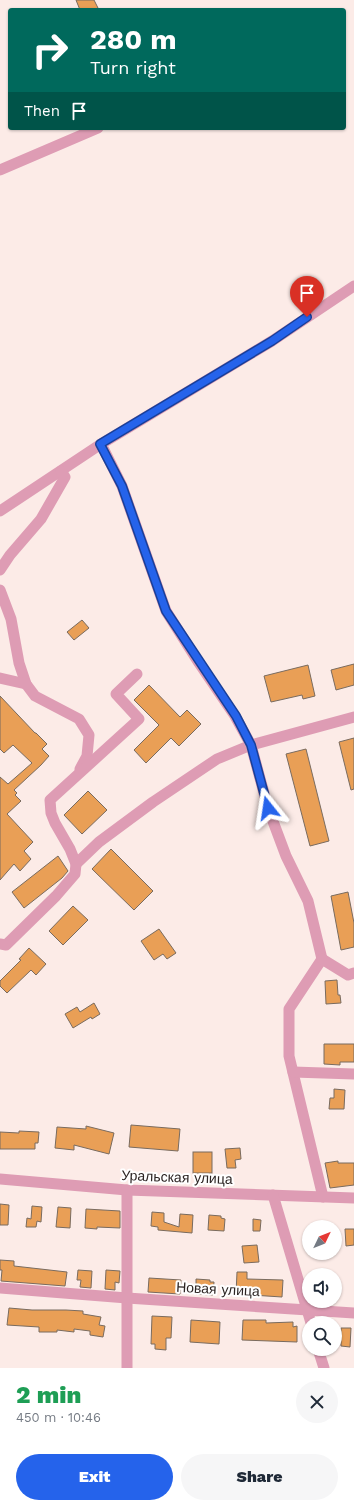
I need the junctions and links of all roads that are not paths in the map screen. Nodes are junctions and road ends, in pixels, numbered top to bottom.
1 (93, 130) edge
2 (0, 170) edge
3 (354, 286) edge
4 (100, 444) junction
5 (61, 471) junction
6 (0, 511) edge
7 (0, 570) edge
8 (0, 590) edge
9 (137, 674) dead end
10 (0, 678) edge
11 (26, 684) junction
12 (354, 718) edge
13 (251, 745) junction
14 (76, 776) junction
15 (76, 864) junction
16 (0, 944) edge
17 (322, 958) junction
18 (354, 974) edge
19 (293, 1072) junction
20 (354, 1074) edge
21 (0, 1179) edge
22 (127, 1190) junction
23 (273, 1195) junction
24 (323, 1197) junction
25 (354, 1198) edge
26 (0, 1288) edge
27 (127, 1298) junction
28 (307, 1309) junction
29 (354, 1313) edge
30 (309, 1316) edge
31 (320, 1356) edge
32 (127, 1368) edge
33 (324, 1368) edge

1 - 2 street
3 - 4 street
4 - 5 street
4 - 13 street
5 - 6 street
5 - 7 street
8 - 11 street
9 - 14 street
10 - 11 street
11 - 14 street
12 - 13 street
13 - 15 street
13 - 17 street
14 - 15 street
15 - 16 street
17 - 18 street
17 - 19 street
19 - 20 street
19 - 24 street
21 - 22 street, Уральская улица
22 - 23 street, Уральская улица
22 - 27 street
23 - 24 street, Уральская улица
23 - 28 street
24 - 25 street, Уральская улица
26 - 27 street, Новая улица
27 - 28 street, Новая улица
27 - 32 street
28 - 29 street, Новая улица
28 - 30 street
31 - 33 street

